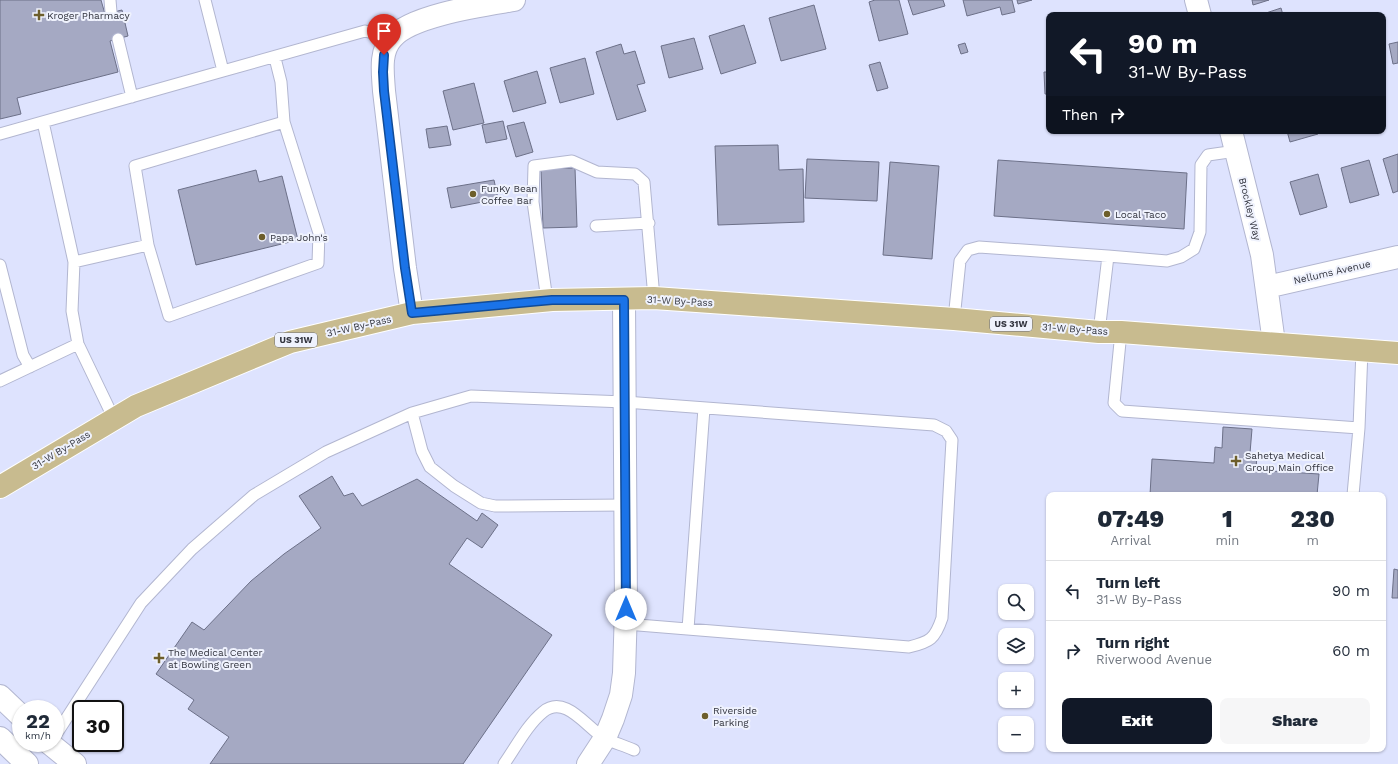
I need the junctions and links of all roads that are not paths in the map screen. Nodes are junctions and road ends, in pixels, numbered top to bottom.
1 (110, 0) edge
2 (205, 0) edge
3 (514, 0) edge
4 (1196, 0) edge
5 (111, 12) dead end
6 (1199, 12) edge
7 (118, 38) dead end
8 (391, 38) junction
9 (275, 58) junction
10 (223, 72) junction
11 (132, 97) junction
12 (43, 122) junction
13 (284, 122) junction
14 (0, 134) edge
15 (1233, 141) edge
16 (649, 223) junction
17 (596, 226) dead end
18 (148, 245) junction
19 (1108, 256) junction
20 (1398, 257) edge
21 (74, 262) junction
22 (0, 264) edge
23 (1267, 287) junction
24 (654, 298) junction
25 (547, 300) junction
26 (624, 300) junction
27 (412, 313) junction
28 (954, 319) junction
29 (1110, 332) junction
30 (1274, 343) junction
31 (78, 344) junction
32 (1362, 350) junction
33 (1398, 353) edge
34 (30, 366) junction
35 (0, 381) edge
36 (625, 402) junction
37 (704, 408) junction
38 (412, 413) junction
39 (114, 419) junction
40 (1359, 428) junction
41 (0, 487) edge
42 (1352, 492) edge
43 (626, 505) junction
44 (626, 624) junction
45 (688, 629) junction
46 (0, 696) edge
47 (12, 707) edge
48 (64, 721) edge
49 (0, 738) edge
50 (605, 738) junction
51 (634, 750) dead end
52 (43, 752) edge
53 (62, 752) edge
54 (27, 764) edge
55 (35, 764) edge
56 (75, 764) edge
57 (504, 764) edge
58 (588, 764) edge

1 - 5 lane
2 - 10 lane
3 - 8 street
4 - 6 street
7 - 11 lane
8 - 9 lane
8 - 27 street
9 - 10 lane
9 - 13 lane
10 - 11 lane
11 - 12 lane
12 - 14 lane
12 - 21 lane
13 - 18 lane
13 - 18 lane
15 - 19 lane
15 - 23 street, Brockley Way
16 - 17 lane
16 - 24 lane
16 - 25 lane
18 - 21 lane
19 - 28 lane
19 - 29 lane
20 - 23 street, Nellums Avenue
21 - 31 lane
22 - 34 lane
23 - 30 street, Brockley Way
24 - 26 main road, 31-W By-Pass / US 31W
24 - 28 main road, 31-W By-Pass / US 31W
25 - 26 main road, 31-W By-Pass / US 31W
25 - 27 main road, 31-W By-Pass / US 31W
26 - 36 street
27 - 39 main road, 31-W By-Pass / US 31W
28 - 29 main road, 31-W By-Pass / US 31W
29 - 30 main road, 31-W By-Pass / US 31W
29 - 40 lane
30 - 32 main road, 31-W By-Pass / US 31W
31 - 34 lane
31 - 39 lane
32 - 33 main road, 31-W By-Pass / US 31W
32 - 40 lane
34 - 35 lane
36 - 37 lane
36 - 38 lane
36 - 43 street
37 - 45 lane
37 - 45 lane
38 - 43 lane
38 - 48 lane
39 - 41 main road, 31-W By-Pass / US 31W
40 - 42 lane
43 - 44 street
44 - 45 lane
44 - 50 street
46 - 47 street
49 - 54 street
50 - 51 lane
50 - 57 lane
50 - 58 street
52 - 55 street
53 - 56 street

